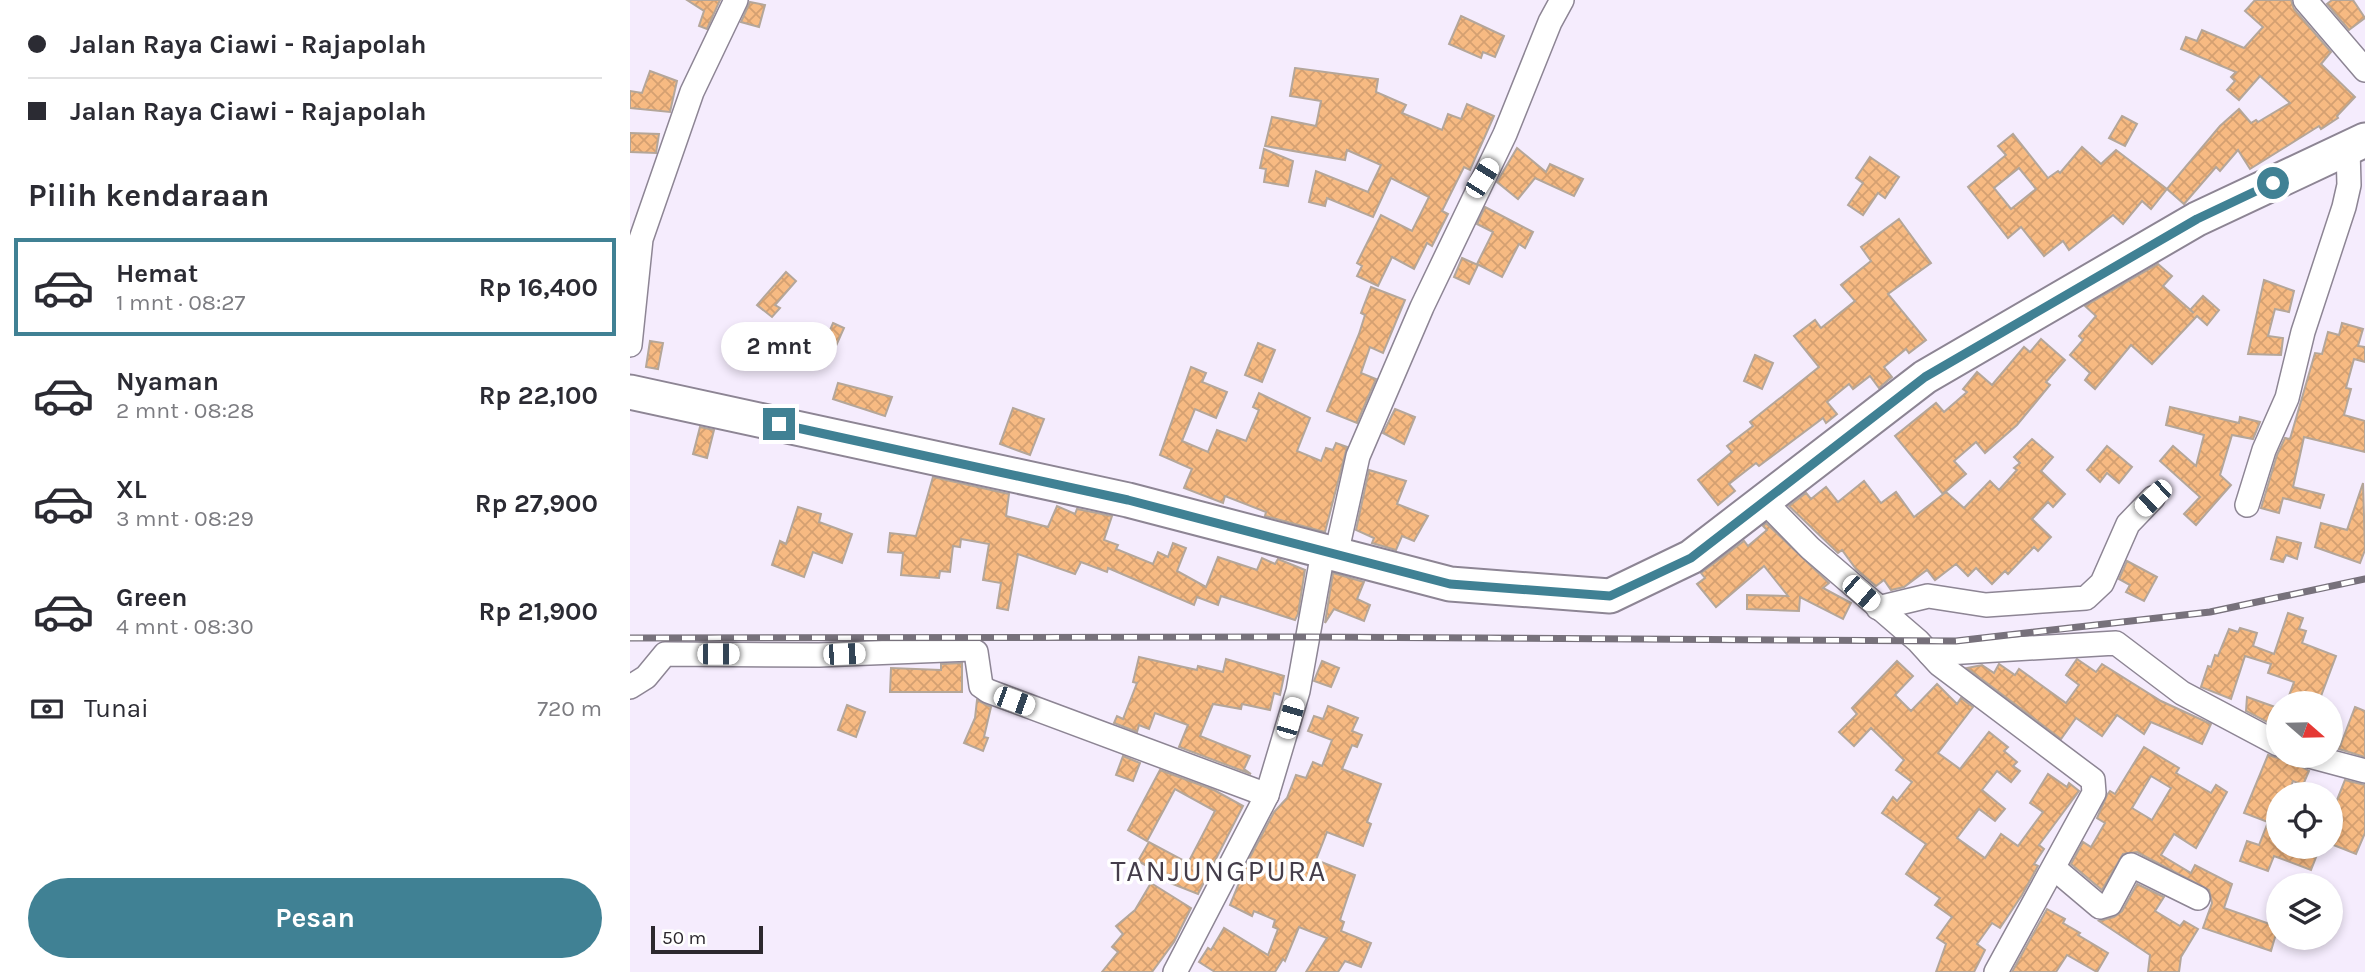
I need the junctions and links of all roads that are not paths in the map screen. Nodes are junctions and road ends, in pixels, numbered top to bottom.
1 (736, 0) edge
2 (1562, 0) edge
3 (2305, 0) edge
4 (2365, 70) edge
5 (2357, 144) edge
6 (630, 345) edge
7 (630, 392) edge
8 (2153, 498) dead end
9 (1764, 501) junction
10 (2247, 505) dead end
11 (1329, 554) junction
12 (1878, 608) junction
13 (1930, 654) junction
14 (630, 687) edge
15 (2266, 738) edge
16 (2343, 765) edge
17 (2365, 771) edge
18 (1267, 795) junction
19 (2055, 869) junction
20 (2198, 898) dead end
21 (1175, 972) edge
22 (1996, 972) edge

1 - 6 street
2 - 11 street
3 - 4 street
5 - 9 highway
5 - 10 street
7 - 11 highway
8 - 12 street
9 - 11 highway
9 - 12 street
11 - 18 street
12 - 13 street
13 - 15 street
13 - 19 street
14 - 18 street
16 - 17 street
18 - 21 street
19 - 20 street
19 - 22 street

